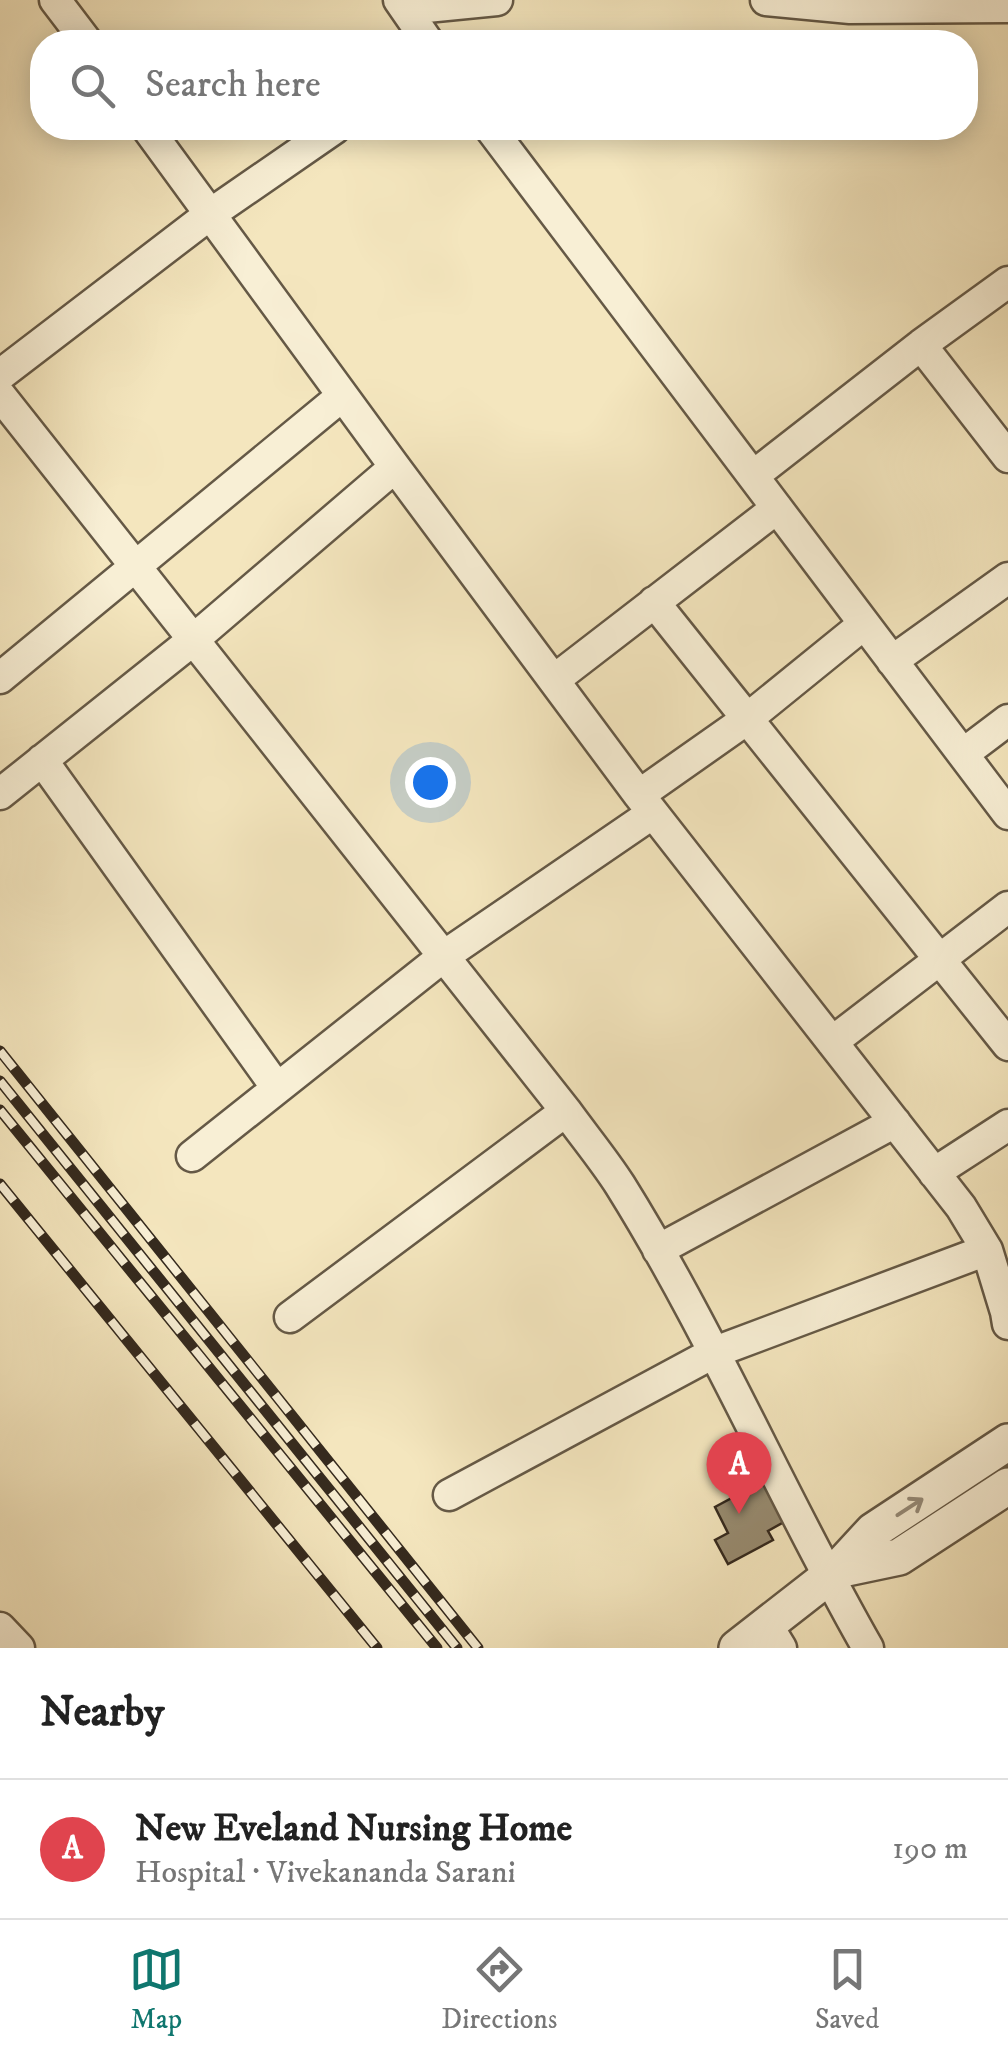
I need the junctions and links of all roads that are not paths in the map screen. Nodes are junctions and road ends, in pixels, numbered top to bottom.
1 (55, 0) edge
2 (497, 0) edge
3 (766, 0) edge
4 (402, 4) edge
5 (1008, 7) edge
6 (78, 30) edge
7 (420, 30) edge
8 (156, 140) edge
9 (317, 140) edge
10 (499, 140) edge
11 (209, 215) junction
12 (1008, 282) edge
13 (922, 345) junction
14 (0, 375) edge
15 (0, 395) edge
16 (342, 396) junction
17 (1008, 457) edge
18 (394, 467) junction
19 (753, 476) junction
20 (776, 508) junction
21 (136, 566) junction
22 (1008, 578) edge
23 (654, 602) junction
24 (864, 624) junction
25 (193, 640) junction
26 (892, 661) junction
27 (0, 678) edge
28 (554, 680) junction
29 (747, 718) junction
30 (1008, 720) edge
31 (962, 754) junction
32 (42, 760) junction
33 (0, 794) edge
34 (646, 804) junction
35 (1008, 814) edge
36 (1008, 907) edge
37 (444, 956) junction
38 (939, 959) junction
39 (832, 1042) junction
40 (1008, 1045) edge
41 (277, 1088) junction
42 (566, 1112) junction
43 (894, 1122) junction
44 (1008, 1126) edge
45 (192, 1156) dead end
46 (934, 1173) junction
47 (658, 1250) junction
48 (987, 1250) junction
49 (290, 1318) dead end
50 (1008, 1324) edge
51 (715, 1352) junction
52 (1008, 1442) edge
53 (1008, 1486) edge
54 (449, 1495) dead end
55 (832, 1574) junction
56 (0, 1628) edge
57 (774, 1636) edge
58 (19, 1648) edge
59 (737, 1648) edge
60 (868, 1648) edge

1 - 6 street
2 - 4 street
3 - 5 street
4 - 7 street
8 - 11 street
9 - 11 street
10 - 19 street
11 - 14 street
11 - 16 street
12 - 13 street
13 - 17 street
13 - 19 street
15 - 21 street
16 - 18 street
16 - 21 street
18 - 25 street
18 - 28 street
19 - 20 street
20 - 23 street
20 - 24 street
21 - 25 street
21 - 27 street
22 - 26 street
23 - 28 street
23 - 29 street
24 - 26 street
24 - 29 street
25 - 32 street
25 - 37 street
26 - 31 street
28 - 34 street
29 - 34 street
29 - 38 street
30 - 31 street
31 - 35 street
32 - 33 street
32 - 41 street
34 - 37 street
34 - 39 street
36 - 38 street
37 - 41 street
37 - 42 street
38 - 39 street
38 - 40 street
39 - 43 street
41 - 45 street
42 - 47 street
42 - 49 street
43 - 46 street
43 - 47 street
44 - 46 street
46 - 48 street
47 - 51 street
48 - 50 street
48 - 51 street
51 - 54 street
51 - 55 street
55 -> 52 street
53 - 55 street
55 - 57 street
55 - 60 street
56 - 58 street
57 - 59 street

